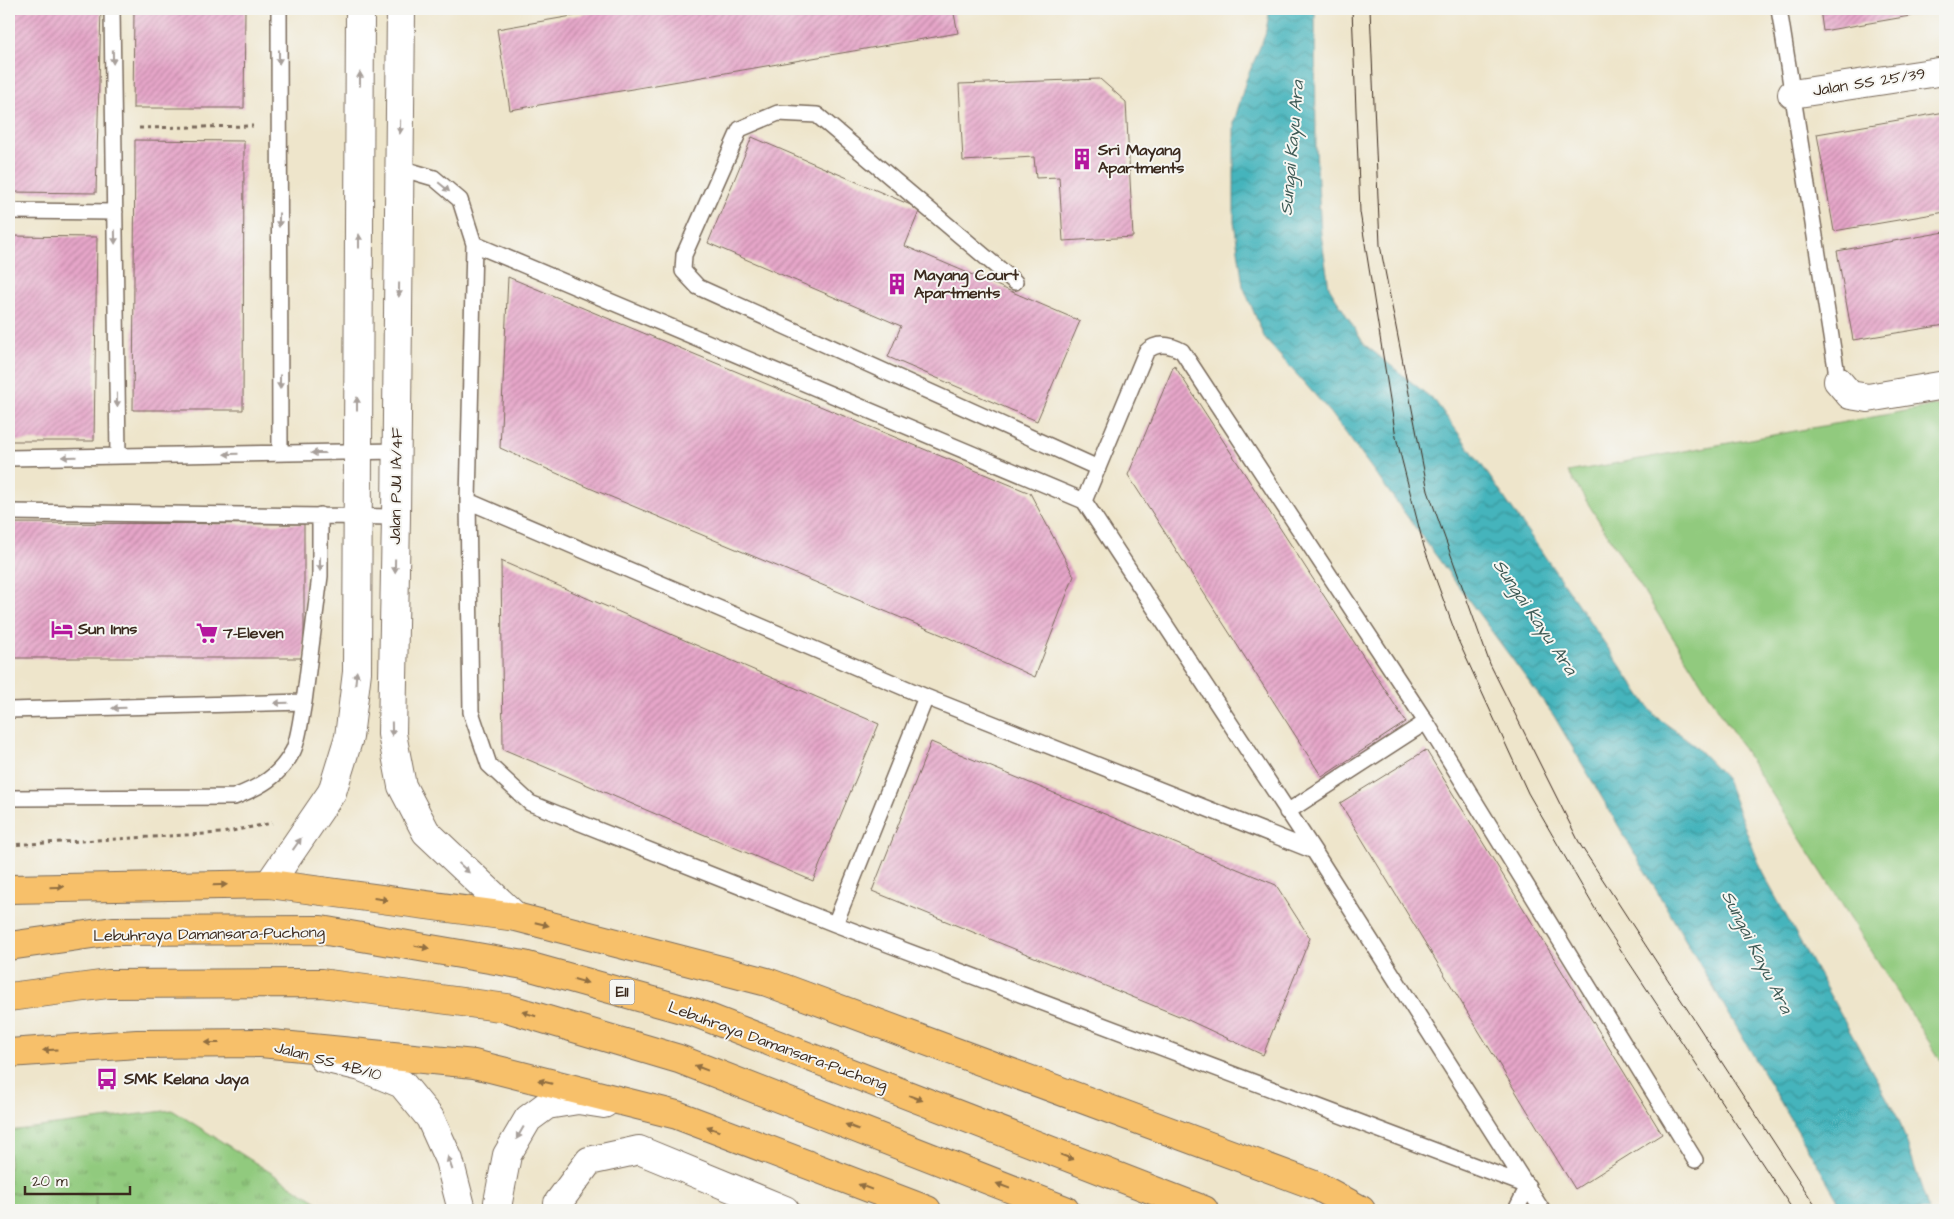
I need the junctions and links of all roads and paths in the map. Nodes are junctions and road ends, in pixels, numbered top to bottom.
1 (112, 9) edge
2 (279, 9) edge
3 (360, 9) edge
4 (401, 9) edge
5 (1779, 9) edge
6 (1945, 71) edge
7 (1792, 94) junction
8 (279, 125) junction
9 (114, 128) junction
10 (400, 168) junction
11 (9, 211) edge
12 (115, 212) junction
13 (474, 244) junction
14 (1015, 282) dead end
15 (1838, 381) joint
16 (1945, 385) edge
17 (397, 451) junction
18 (280, 453) junction
19 (357, 453) junction
20 (118, 456) junction
21 (9, 458) edge
22 (1098, 468) junction
23 (468, 501) junction
24 (1084, 501) junction
25 (9, 512) edge
26 (320, 515) junction
27 (357, 516) junction
28 (396, 518) junction
29 (926, 697) junction
30 (304, 702) junction
31 (9, 710) edge
32 (1426, 722) junction
33 (9, 798) edge
34 (1288, 812) junction
35 (314, 820) junction
36 (9, 844) edge
37 (1314, 851) junction
38 (269, 884) junction
39 (9, 888) edge
40 (516, 918) junction
41 (835, 924) junction
42 (9, 946) edge
43 (9, 997) edge
44 (261, 1043) junction
45 (9, 1054) edge
46 (677, 1115) junction
47 (1695, 1160) dead end
48 (1528, 1186) junction
49 (558, 1206) edge
50 (462, 1210) edge
51 (498, 1210) edge
52 (785, 1210) edge
53 (927, 1210) edge
54 (1065, 1210) edge
55 (1204, 1210) edge
56 (1361, 1210) edge
57 (1516, 1210) edge
58 (1542, 1210) edge

1 -> 9 lane
2 -> 8 lane
19 -> 3 street
4 -> 10 street, Jalan PJU 1A/4F
5 - 7 lane
6 - 7 street, Jalan SS 25/39
7 - 15 lane
8 - 9 path
8 -> 18 lane
9 - 12 lane
10 -> 13 lane
10 -> 17 street, Jalan PJU 1A/4F
11 - 12 lane
12 -> 20 lane
13 - 23 lane
13 - 24 lane
14 - 22 lane
15 - 16 street
17 - 19 lane
17 - 28 street, Jalan PJU 1A/4F
19 -> 18 lane
18 -> 20 lane
19 - 27 street
20 -> 21 lane
22 - 24 lane
22 - 32 lane
23 - 29 lane
23 - 41 lane
24 - 34 lane
25 - 26 lane
26 - 27 lane
26 -> 30 lane
27 - 28 lane
35 -> 27 street
28 -> 40 street, Jalan PJU 1A/4F
29 - 37 lane
29 - 41 lane
30 -> 31 lane
30 - 33 lane
32 - 34 lane
32 - 47 lane
34 - 37 lane
35 - 36 path
38 -> 35 street
37 - 48 lane
39 -> 38 highway
38 -> 40 highway
40 -> 56 highway
41 - 48 lane
42 -> 55 highway, Lebuhraya Damansara–Puchong / E11
54 -> 43 highway
44 -> 45 highway
46 -> 44 highway
50 -> 44 street, Jalan SS 4B/10
46 -> 51 street
53 -> 46 highway
48 - 57 lane
48 - 58 lane
49 - 52 street

